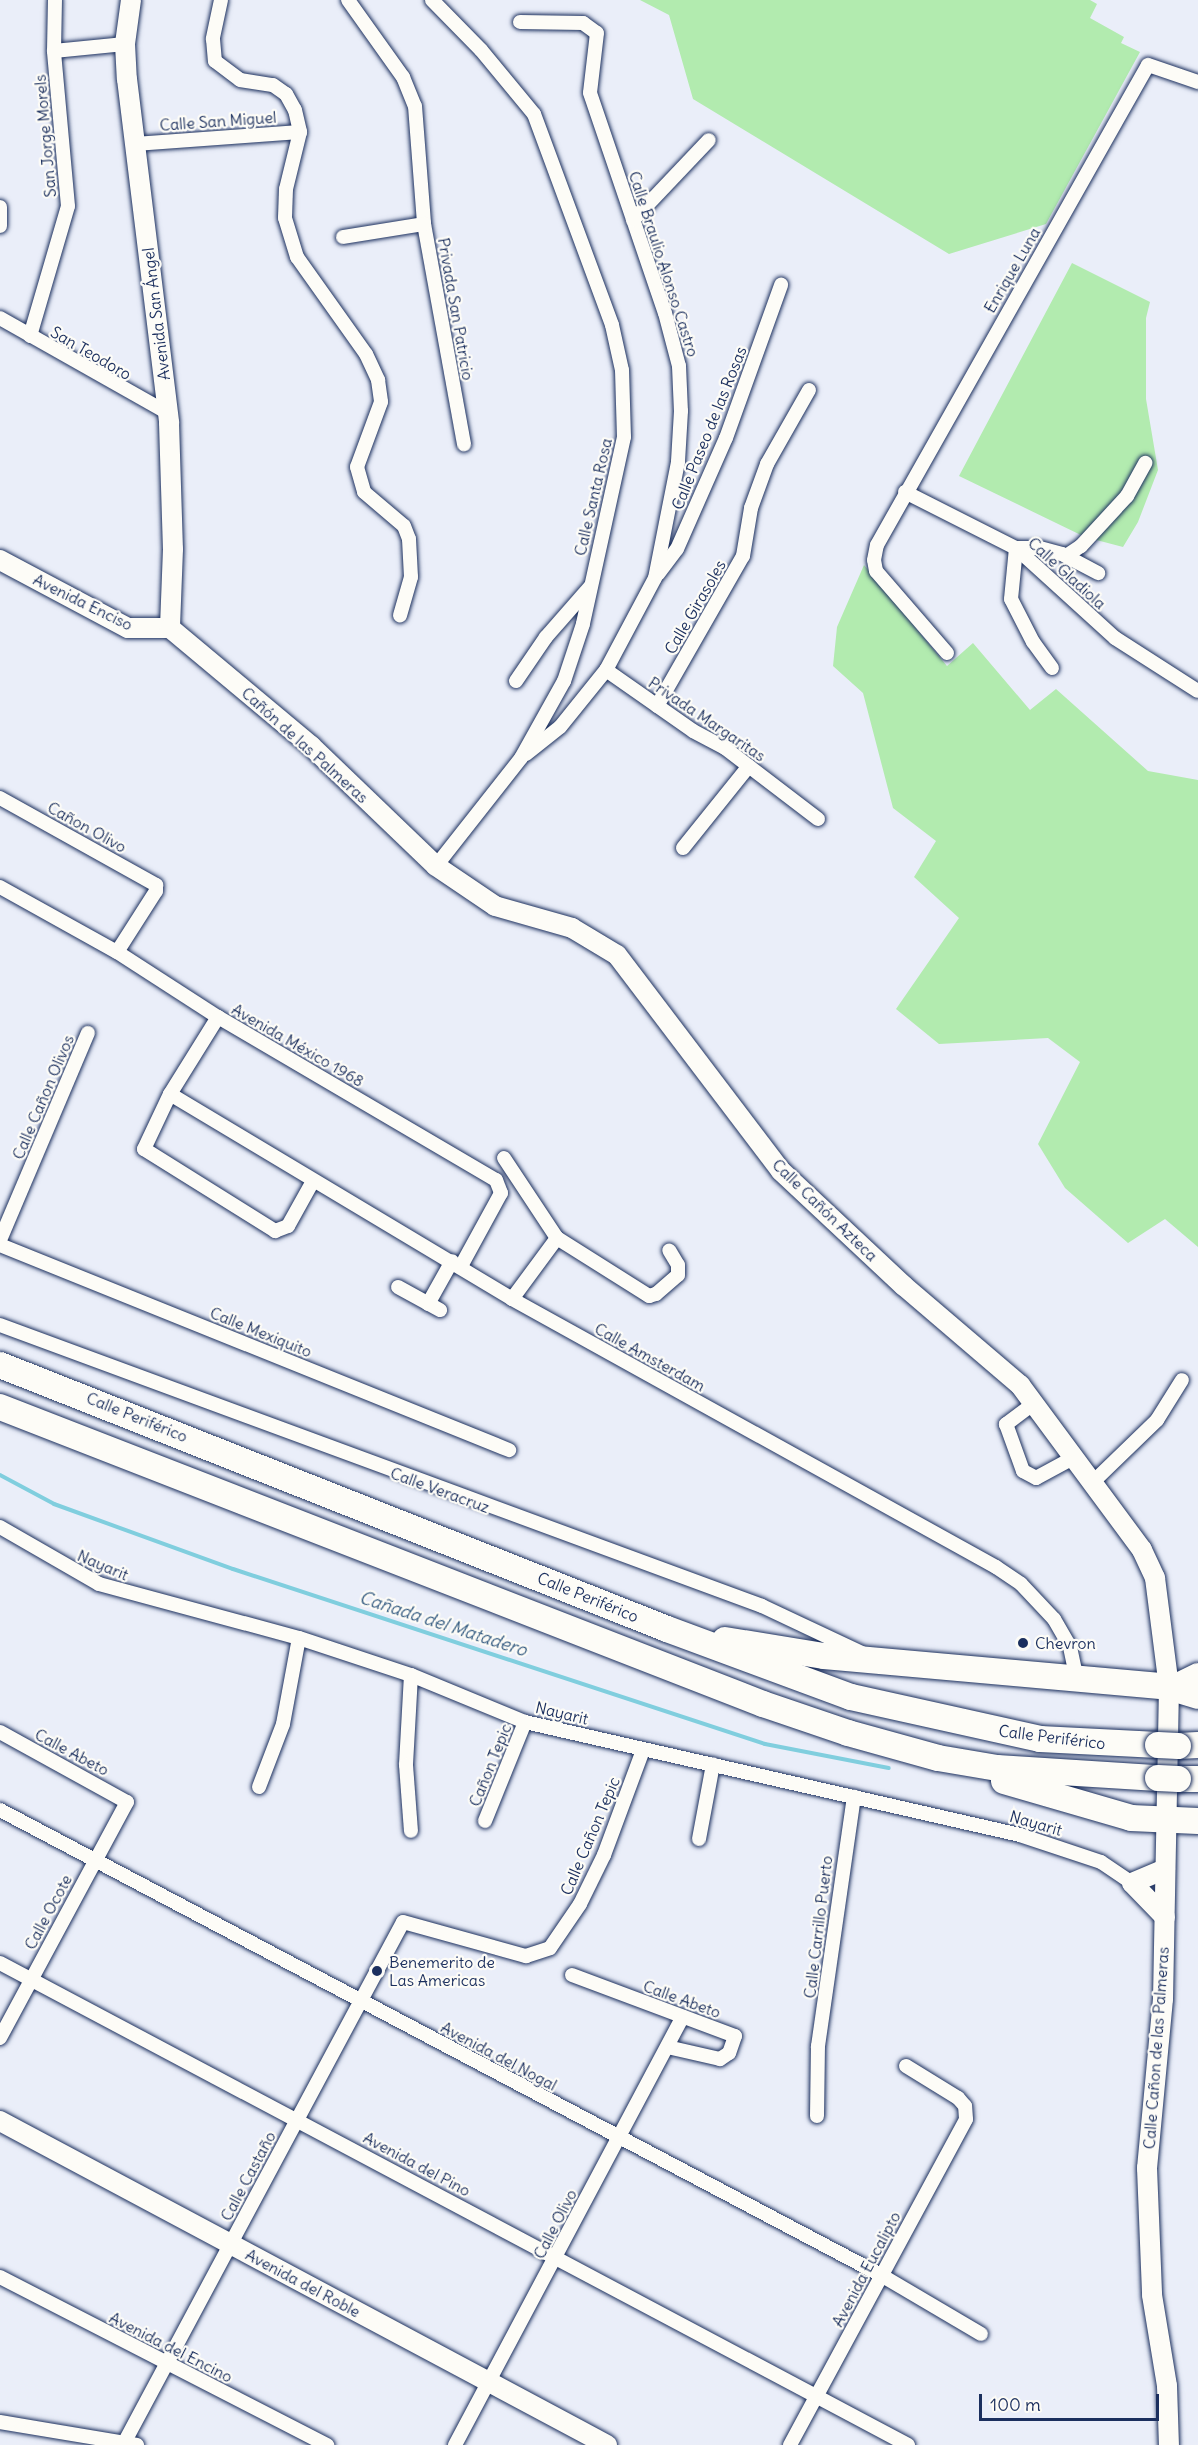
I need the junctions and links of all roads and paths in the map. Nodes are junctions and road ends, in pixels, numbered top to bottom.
1 (55, 0) edge
2 (131, 0) edge
3 (221, 0) edge
4 (348, 0) edge
5 (432, 0) edge
6 (520, 22) dead end
7 (125, 45) junction
8 (54, 51) junction
9 (1198, 82) edge
10 (300, 132) junction
11 (709, 140) dead end
12 (135, 144) junction
13 (0, 207) edge
14 (633, 220) junction
15 (424, 224) junction
16 (0, 226) edge
17 (343, 237) dead end
18 (781, 285) dead end
19 (0, 318) edge
20 (30, 336) junction
21 (809, 390) dead end
22 (168, 413) junction
23 (464, 444) dead end
24 (1144, 463) dead end
25 (905, 492) junction
26 (1016, 548) junction
27 (1066, 556) junction
28 (0, 560) edge
29 (1098, 573) dead end
30 (655, 578) junction
31 (590, 587) junction
32 (400, 615) dead end
33 (170, 628) junction
34 (946, 653) dead end
35 (1052, 668) dead end
36 (606, 670) junction
37 (516, 681) dead end
38 (1198, 691) edge
39 (657, 706) junction
40 (521, 758) junction
41 (749, 766) junction
42 (0, 798) edge
43 (818, 819) dead end
44 (683, 848) dead end
45 (436, 866) junction
46 (0, 887) edge
47 (117, 952) junction
48 (218, 1017) junction
49 (88, 1033) dead end
50 (170, 1094) junction
51 (504, 1158) dead end
52 (313, 1181) junction
53 (557, 1238) junction
54 (0, 1240) edge
55 (0, 1245) edge
56 (669, 1250) dead end
57 (457, 1263) junction
58 (398, 1287) dead end
59 (512, 1299) junction
60 (0, 1325) edge
61 (0, 1365) edge
62 (1182, 1380) dead end
63 (1033, 1404) junction
64 (0, 1407) edge
65 (509, 1450) dead end
66 (1072, 1458) junction
67 (1092, 1483) junction
68 (4, 1530) edge
69 (0, 1546) edge
70 (1155, 1578) joint
71 (667, 1629) junction
72 (299, 1638) junction
73 (877, 1661) junction
74 (1198, 1673) edge
75 (411, 1675) junction
76 (1077, 1678) junction
77 (1169, 1687) junction
78 (1198, 1696) edge
79 (525, 1722) junction
80 (0, 1732) edge
81 (1178, 1746) edge
82 (643, 1750) junction
83 (938, 1758) junction
84 (713, 1764) junction
85 (1178, 1779) edge
86 (259, 1787) dead end
87 (854, 1797) junction
88 (127, 1802) joint
89 (0, 1810) edge
90 (485, 1821) dead end
91 (1198, 1821) edge
92 (1168, 1822) junction
93 (411, 1831) dead end
94 (699, 1839) dead end
95 (96, 1859) junction
96 (1166, 1869) junction
97 (1132, 1883) junction
98 (1165, 1917) junction
99 (403, 1922) joint
100 (0, 1963) edge
101 (572, 1975) dead end
102 (31, 1979) junction
103 (360, 2002) junction
104 (683, 2018) junction
105 (0, 2038) edge
106 (667, 2047) junction
107 (906, 2066) dead end
108 (817, 2116) dead end
109 (297, 2119) junction
110 (0, 2121) edge
111 (618, 2138) junction
112 (231, 2244) junction
113 (557, 2257) junction
114 (880, 2275) junction
115 (0, 2277) edge
116 (981, 2334) dead end
117 (166, 2364) junction
118 (489, 2382) junction
119 (818, 2395) junction
120 (0, 2422) edge
121 (128, 2444) edge
122 (327, 2445) edge
123 (455, 2445) edge
124 (607, 2445) edge
125 (790, 2445) edge
126 (908, 2445) edge
127 (1169, 2445) edge

1 - 8 street, San Jorge Morels
2 - 7 main road, Avenida San Ángel
3 - 10 street, Calle San Miguel
4 - 15 street
5 - 31 street, Calle Santa Rosa
6 - 14 street, Calle Braulio Alonso Castro
7 - 8 street
7 - 12 main road, Avenida San Ángel
8 - 20 street, San Jorge Morels
9 - 25 street, Enrique Luna
10 - 12 street, Calle San Miguel
10 - 32 street
11 - 14 street
12 - 22 main road, Avenida San Ángel
13 - 16 street
14 - 30 street, Calle Braulio Alonso Castro
15 - 17 street, Privada San Patricio
15 - 23 street, Privada San Patricio
18 - 30 street, Calle Paseo de las Rosas
19 - 20 street, San Teodoro
20 - 22 street, San Teodoro
21 - 39 street, Calle Girasoles
22 - 33 main road, Avenida San Ángel
24 - 27 street
25 - 26 street, Calle Gladiola
25 - 34 street, Enrique Luna
26 - 27 street
26 - 35 street
26 - 38 street, Calle Gladiola
27 - 29 street
28 - 33 main road, Avenida Enciso
30 - 36 street, Calle Braulio Alonso Castro
31 - 37 street
31 - 40 street, Calle Santa Rosa
33 - 45 main road, Cañón de las Palmeras
36 - 39 street, Privada Margaritas
36 - 40 street, Calle Braulio Alonso Castro
39 - 41 street, Privada Margaritas
40 - 45 street, Calle Santa Rosa
41 - 43 street, Privada Margaritas
41 - 44 street
42 - 47 street, Cañon Olivo
45 - 63 main road, Calle Cañón Azteca
46 - 47 street, Avenida México 1968
47 - 48 street, Avenida México 1968
48 - 50 street
48 - 57 street, Avenida México 1968
49 - 54 street, Calle Cañon Olivos
50 - 52 street, Calle Amsterdam
50 - 52 street
51 - 53 street
52 - 57 street, Calle Amsterdam
53 - 56 street
53 - 59 street
55 - 65 street, Calle Mexiquito
57 - 58 street
57 - 59 street, Calle Amsterdam
59 - 76 street, Calle Amsterdam
60 - 73 street, Calle Veracruz
61 - 71 highway, Calle Periférico
62 - 67 street
63 - 66 main road, Calle Cañón Azteca
63 - 66 street
64 - 83 highway, Calle Periférico
66 - 67 main road, Calle Cañón Azteca
67 - 70 main road, Calle Cañón Azteca
68 - 69 street
68 - 72 street, Nayarit
70 - 77 main road, Calle Cañon de las Palmeras
71 - 73 highway
71 - 81 highway, Calle Periférico
72 - 75 street, Nayarit
72 - 86 street
73 - 76 highway
74 - 77 main road
75 - 79 street, Nayarit
75 - 93 street
76 - 77 highway
77 - 78 highway
77 - 92 main road, Calle Cañon de las Palmeras
79 - 82 street, Nayarit
79 - 90 street, Cañon Tepic
80 - 88 street, Calle Abeto
82 - 84 street, Nayarit
82 - 99 street, Calle Cañon Tepic
83 - 85 highway, Calle Periférico
83 - 92 highway
84 - 87 street, Nayarit
84 - 94 street
87 - 97 street, Nayarit
87 - 108 street, Calle Carrillo Puerto
88 - 95 street, Calle Ocote
89 - 95 street, Avenida del Nogal
91 - 92 highway
92 - 96 main road, Calle Cañon de las Palmeras
95 - 102 street, Calle Ocote
95 - 103 street, Avenida del Nogal
96 - 97 main road
96 - 98 main road, Calle Cañon de las Palmeras
97 - 98 main road
98 - 127 main road, Calle Cañon de las Palmeras
99 - 103 street, Calle Castaño
100 - 102 street, Avenida del Pino
101 - 104 street, Calle Abeto
102 - 105 street, Calle Ocote
102 - 109 street, Avenida del Pino
103 - 109 street, Calle Castaño
103 - 111 street, Avenida del Nogal
104 - 106 street, Calle Olivo
104 - 106 street, Calle Abeto
106 - 111 street, Calle Olivo
107 - 114 street, Avenida Eucalipto
109 - 112 street, Calle Castaño
109 - 113 street, Avenida del Pino
110 - 112 main road, Avenida del Roble
111 - 113 street, Calle Olivo
111 - 114 street, Avenida del Nogal
112 - 117 street, Calle Castaño
112 - 118 main road, Avenida del Roble
113 - 118 street, Calle Olivo
113 - 119 street, Avenida del Pino
114 - 116 street, Avenida del Nogal
114 - 119 street, Avenida Eucalipto
115 - 117 street, Avenida del Encino
117 - 121 street, Calle Castaño
117 - 122 street, Avenida del Encino
118 - 123 street, Calle Olivo
118 - 124 main road, Avenida del Roble
119 - 125 street, Avenida Eucalipto
119 - 126 street, Avenida del Pino
120 - 121 street

